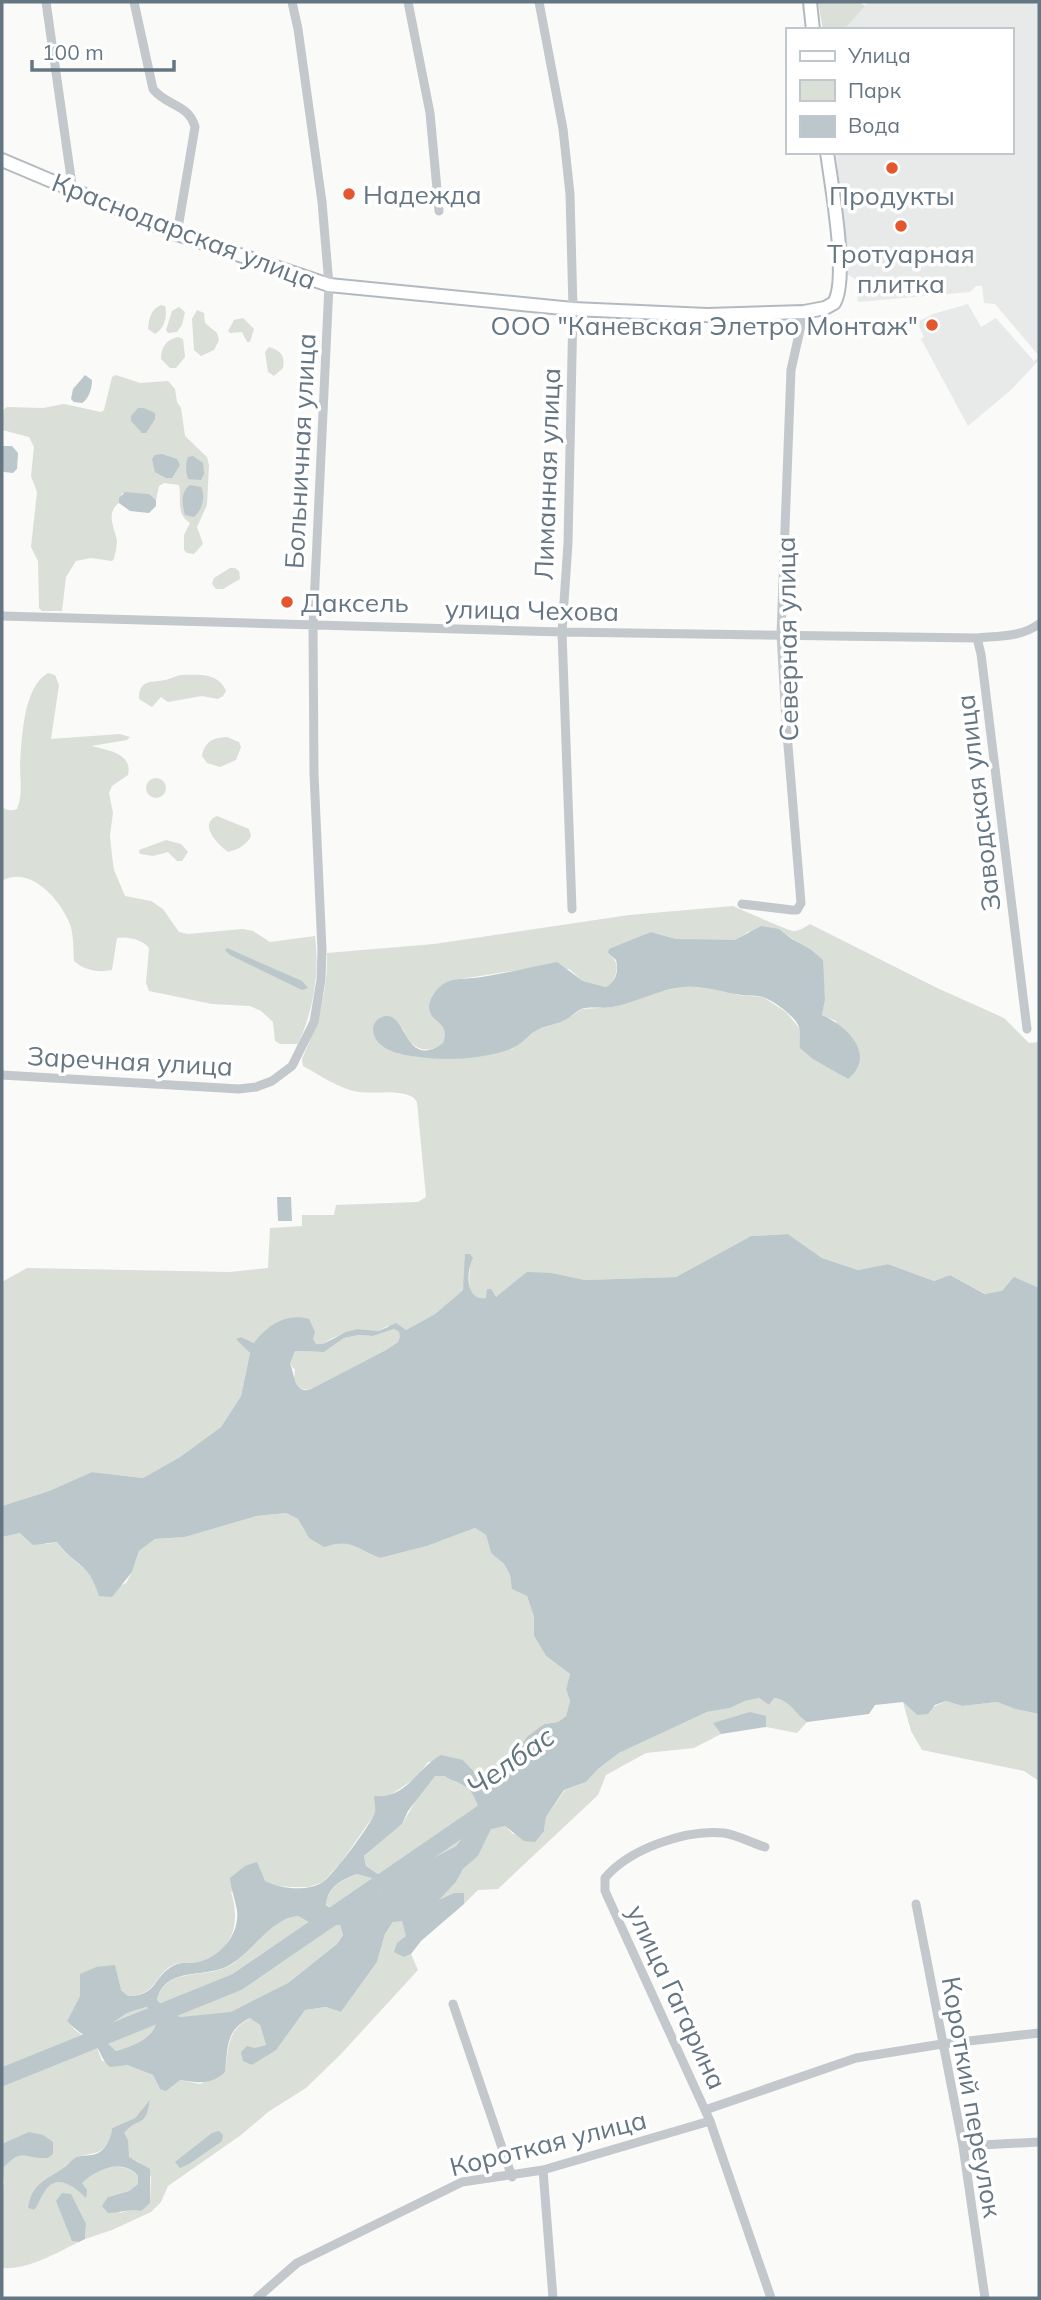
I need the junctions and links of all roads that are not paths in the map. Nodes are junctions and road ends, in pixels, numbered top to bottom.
1 (46, 2) edge
2 (134, 2) edge
3 (292, 2) edge
4 (408, 2) edge
5 (539, 2) edge
6 (810, 2) edge
7 (813, 28) edge
8 (827, 154) edge
9 (2, 160) edge
10 (73, 192) junction
11 (439, 211) dead end
12 (177, 234) junction
13 (329, 285) junction
14 (573, 310) junction
15 (804, 312) junction
16 (2, 616) edge
17 (1039, 624) edge
18 (313, 626) junction
19 (562, 632) junction
20 (781, 634) junction
21 (977, 638) junction
22 (743, 904) dead end
23 (572, 909) dead end
24 (1027, 1029) dead end
25 (292, 1066) joint
26 (2, 1075) edge
27 (765, 1847) dead end
28 (916, 1904) dead end
29 (453, 2004) dead end
30 (1039, 2033) edge
31 (942, 2043) junction
32 (705, 2110) junction
33 (710, 2121) junction
34 (1039, 2141) edge
35 (963, 2146) junction
36 (543, 2170) junction
37 (512, 2177) junction
38 (257, 2298) edge
39 (553, 2298) edge
40 (771, 2298) edge
41 (985, 2298) edge

1 - 10 street
2 - 12 street
3 - 13 street, Больничная улица
4 - 11 street
5 - 14 street, Лиманная улица
6 - 7 street
8 - 15 street, Краснодарская улица
9 - 10 street, Краснодарская улица
10 - 12 street, Краснодарская улица
12 - 13 street, Краснодарская улица
13 - 14 street, Краснодарская улица
13 - 18 street, Больничная улица
14 - 15 street, Краснодарская улица
14 - 19 street, Лиманная улица
15 - 20 street, Северная улица
16 - 18 street, улица Чехова
17 - 21 street
18 - 19 street, улица Чехова
18 - 25 street, Больничная улица
19 - 20 street, улица Чехова
19 - 23 street, Лиманная улица
20 - 21 street, улица Чехова
20 - 22 street, Северная улица
21 - 24 street, Заводская улица
25 - 26 street, Заречная улица
27 - 32 street, улица Гагарина
28 - 31 street, Короткий переулок
29 - 37 street
30 - 31 street
31 - 32 street
31 - 35 street, Короткий переулок
32 - 33 street, улица Гагарина
33 - 36 street, Короткая улица
33 - 40 street, улица Гагарина
34 - 35 street
35 - 41 street, Короткий переулок
36 - 37 street, Короткая улица
36 - 39 street
37 - 38 street, Короткая улица

